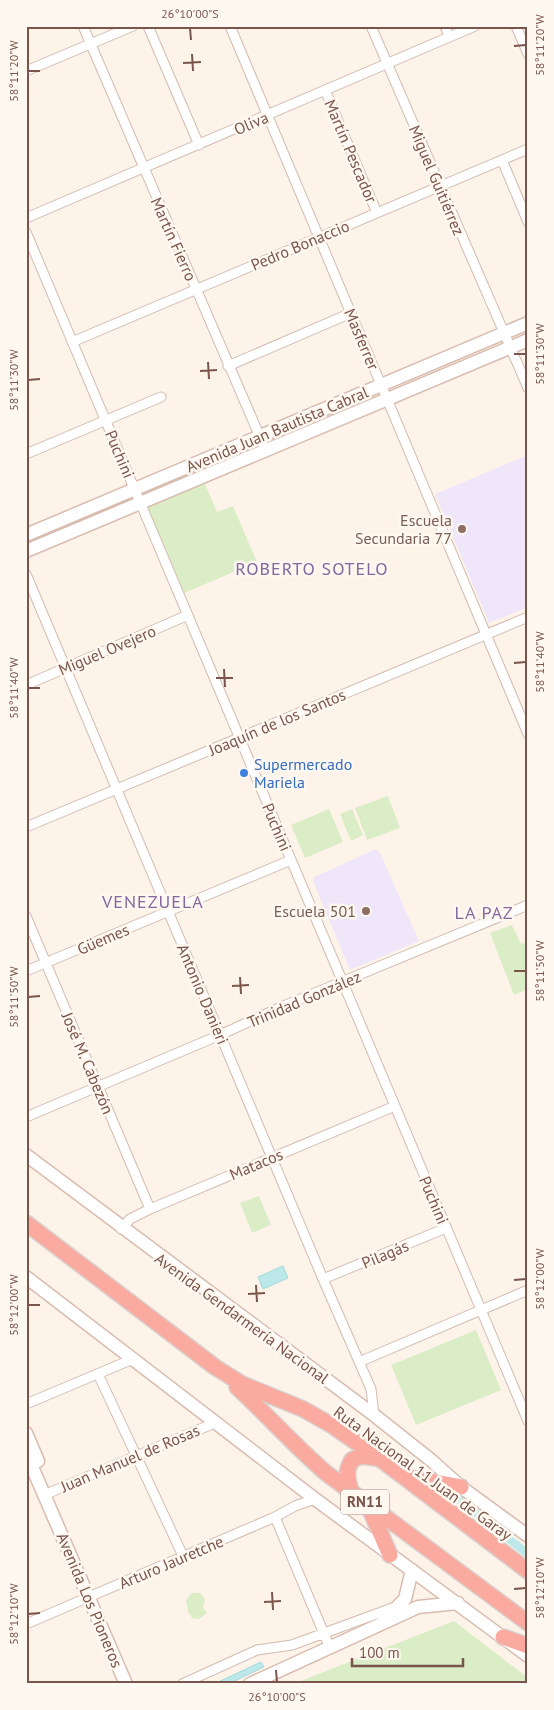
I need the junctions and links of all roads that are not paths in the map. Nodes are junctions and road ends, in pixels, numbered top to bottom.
1 (83, 26) edge
2 (134, 26) edge
3 (148, 26) edge
4 (230, 26) edge
5 (372, 26) edge
6 (445, 26) edge
7 (475, 26) edge
8 (516, 26) edge
9 (450, 37) junction
10 (90, 44) junction
11 (528, 54) edge
12 (387, 64) junction
13 (26, 71) edge
14 (325, 90) junction
15 (268, 116) junction
16 (199, 145) junction
17 (528, 149) edge
18 (502, 160) junction
19 (144, 169) junction
20 (440, 185) junction
21 (377, 213) junction
22 (26, 218) edge
23 (528, 222) edge
24 (26, 232) edge
25 (319, 237) junction
26 (196, 289) junction
27 (351, 313) junction
28 (528, 323) edge
29 (504, 333) junction
30 (528, 340) edge
31 (72, 342) junction
32 (510, 348) junction
33 (228, 366) junction
34 (381, 385) junction
35 (528, 388) edge
36 (161, 397) dead end
37 (388, 401) junction
38 (105, 420) junction
39 (259, 437) junction
40 (266, 451) junction
41 (26, 454) edge
42 (134, 489) junction
43 (140, 502) junction
44 (26, 536) edge
45 (26, 551) edge
46 (26, 574) edge
47 (188, 615) junction
48 (528, 617) edge
49 (486, 634) junction
50 (65, 668) junction
51 (26, 685) edge
52 (528, 734) edge
53 (240, 738) junction
54 (117, 789) junction
55 (26, 827) edge
56 (291, 860) junction
57 (528, 905) edge
58 (168, 912) junction
59 (26, 916) edge
60 (46, 963) junction
61 (26, 971) edge
62 (342, 982) junction
63 (220, 1035) junction
64 (97, 1087) junction
65 (394, 1106) junction
66 (26, 1117) edge
67 (26, 1155) edge
68 (272, 1157) junction
69 (150, 1209) junction
70 (26, 1223) edge
71 (446, 1228) junction
72 (122, 1229) junction
73 (26, 1277) edge
74 (323, 1279) junction
75 (528, 1290) edge
76 (481, 1310) junction
77 (133, 1359) junction
78 (360, 1362) junction
79 (215, 1367) junction
80 (98, 1374) junction
81 (26, 1404) edge
82 (374, 1415) junction
83 (528, 1421) edge
84 (217, 1422) junction
85 (26, 1432) edge
86 (26, 1453) edge
87 (137, 1456) junction
88 (378, 1458) junction
89 (31, 1476) edge
90 (402, 1476) junction
91 (461, 1487) junction
92 (351, 1491) junction
93 (47, 1493) junction
94 (315, 1499) junction
95 (368, 1504) junction
96 (275, 1518) junction
97 (528, 1536) edge
98 (390, 1555) junction
99 (183, 1556) junction
100 (412, 1570) junction
101 (528, 1571) edge
102 (89, 1597) junction
103 (458, 1603) junction
104 (397, 1607) junction
105 (528, 1623) edge
106 (26, 1624) edge
107 (379, 1625) junction
108 (324, 1633) junction
109 (503, 1637) junction
110 (528, 1646) edge
111 (330, 1648) junction
112 (528, 1656) edge
113 (126, 1684) edge
114 (182, 1684) edge
115 (250, 1684) edge

1 - 10 street, Martín Fierro
2 - 10 street
3 - 16 street
4 - 15 street, Masferrer
5 - 12 street, Miguel Guitiérrez
6 - 9 street
7 - 9 street, Oliva
8 - 11 street
9 - 12 street, Oliva
10 - 13 street
10 - 19 street, Martín Fierro
12 - 14 street, Oliva
12 - 20 street, Miguel Guitiérrez
14 - 15 street, Oliva
14 - 21 street, Martín Pescador
15 - 16 street, Oliva
15 - 25 street, Masferrer
16 - 19 street, Oliva
17 - 18 street, Pedro Bonaccio
18 - 20 street, Pedro Bonaccio
18 - 23 street
19 - 22 street, Oliva
19 - 26 street, Martín Fierro
20 - 21 street, Pedro Bonaccio
20 - 29 street, Miguel Guitiérrez
21 - 25 street, Pedro Bonaccio
24 - 31 street, Puchini
25 - 26 street, Pedro Bonaccio
25 - 27 street, Masferrer
26 - 31 street, Pedro Bonaccio
26 - 33 street, Martín Fierro
27 - 33 street
27 - 34 street, Masferrer
28 - 29 main road, Avenida Juan Bautista Cabral
29 - 32 street, Miguel Guitiérrez
29 - 34 main road, Avenida Juan Bautista Cabral
30 - 32 main road, Avenida Juan Bautista Cabral
31 - 38 street, Puchini
32 - 35 street, Miguel Guitiérrez
32 - 37 main road, Avenida Juan Bautista Cabral
33 - 39 street, Martín Fierro
34 - 37 street, Masferrer
34 - 39 main road, Avenida Juan Bautista Cabral
36 - 38 street
37 - 40 main road, Avenida Juan Bautista Cabral
37 - 49 street, Masferrer
38 - 41 street
38 - 42 street, Puchini
39 - 40 street, Martín Fierro
39 - 42 main road, Avenida Juan Bautista Cabral
40 - 43 main road, Avenida Juan Bautista Cabral
42 - 43 street, Puchini
42 - 44 main road, Avenida Juan Bautista Cabral
43 - 45 main road, Avenida Juan Bautista Cabral
43 - 47 street, Puchini
46 - 50 street, Antonio Danieri
47 - 50 street, Miguel Ovejero
47 - 53 street, Puchini
48 - 49 street, Joaquín de los Santos
49 - 52 street, Masferrer
49 - 53 street, Joaquín de los Santos
50 - 51 street, Miguel Ovejero
50 - 54 street, Antonio Danieri
53 - 54 street, Joaquín de los Santos
53 - 56 street, Puchini
54 - 55 street, Joaquín de los Santos
54 - 58 street, Antonio Danieri
56 - 58 street, Güemes
56 - 62 street, Puchini
57 - 62 street, Trinidad González
58 - 60 street, Güemes
58 - 63 street, Antonio Danieri
59 - 60 street, José M. Cabezón
60 - 61 street, Güemes
60 - 64 street, José M. Cabezón
62 - 63 street, Trinidad González
62 - 65 street, Puchini
63 - 64 street, Trinidad González
63 - 68 street, Antonio Danieri
64 - 66 street, Trinidad González
64 - 69 street, José M. Cabezón
65 - 68 street, Matacos
65 - 71 street, Puchini
67 - 72 main road, Avenida Gendarmería Nacional
68 - 69 street, Matacos
68 - 74 street, Antonio Danieri
69 - 72 street, Matacos
70 - 79 highway, Ruta Nacional 11 Juan de Garay / RN11
71 - 74 street, Pilagás
71 - 76 street, Puchini
72 - 82 main road, Avenida Gendarmería Nacional
73 - 77 main road
74 - 78 street, Antonio Danieri
75 - 76 street
76 - 78 street
76 - 83 street, Puchini
77 - 80 street
77 - 84 main road
78 - 82 street, Antonio Danieri
79 - 88 highway, Ruta Nacional 11 Juan de Garay / RN11
79 - 92 highway, Ruta Nacional 11 Juan de Garay / RN11
80 - 81 street
80 - 87 street
82 - 91 main road, Avenida Gendarmería Nacional
84 - 87 street, Juan Manuel de Rosas
84 - 94 main road
85 - 93 main road, Avenida Los Pioneros
86 - 89 main road, Avenida Los Pioneros
87 - 93 street, Juan Manuel de Rosas
87 - 99 street
88 - 90 highway, Ruta Nacional 11 Juan de Garay / RN11
88 - 92 highway
89 - 93 main road, Avenida Los Pioneros
90 - 91 highway
90 - 101 highway, Ruta Nacional 11 Juan de Garay / RN11
91 - 97 main road, Avenida Gendarmería Nacional
92 - 95 highway, Ruta Nacional 11 Juan de Garay / RN11
93 - 102 main road, Avenida Los Pioneros
94 - 96 street, Arturo Jauretche
94 - 98 main road
95 - 98 highway
95 - 105 highway, Ruta Nacional 11 Juan de Garay / RN11
96 - 99 street, Arturo Jauretche
96 - 108 street
98 - 100 main road
99 - 102 street, Arturo Jauretche
100 - 103 main road
100 - 104 main road
102 - 106 street, Arturo Jauretche
102 - 113 main road, Avenida Los Pioneros
103 - 107 main road
103 - 109 main road
104 - 107 main road
104 - 108 street
107 - 111 main road
108 - 111 street
108 - 114 street
109 - 110 highway
109 - 112 main road
111 - 115 main road

